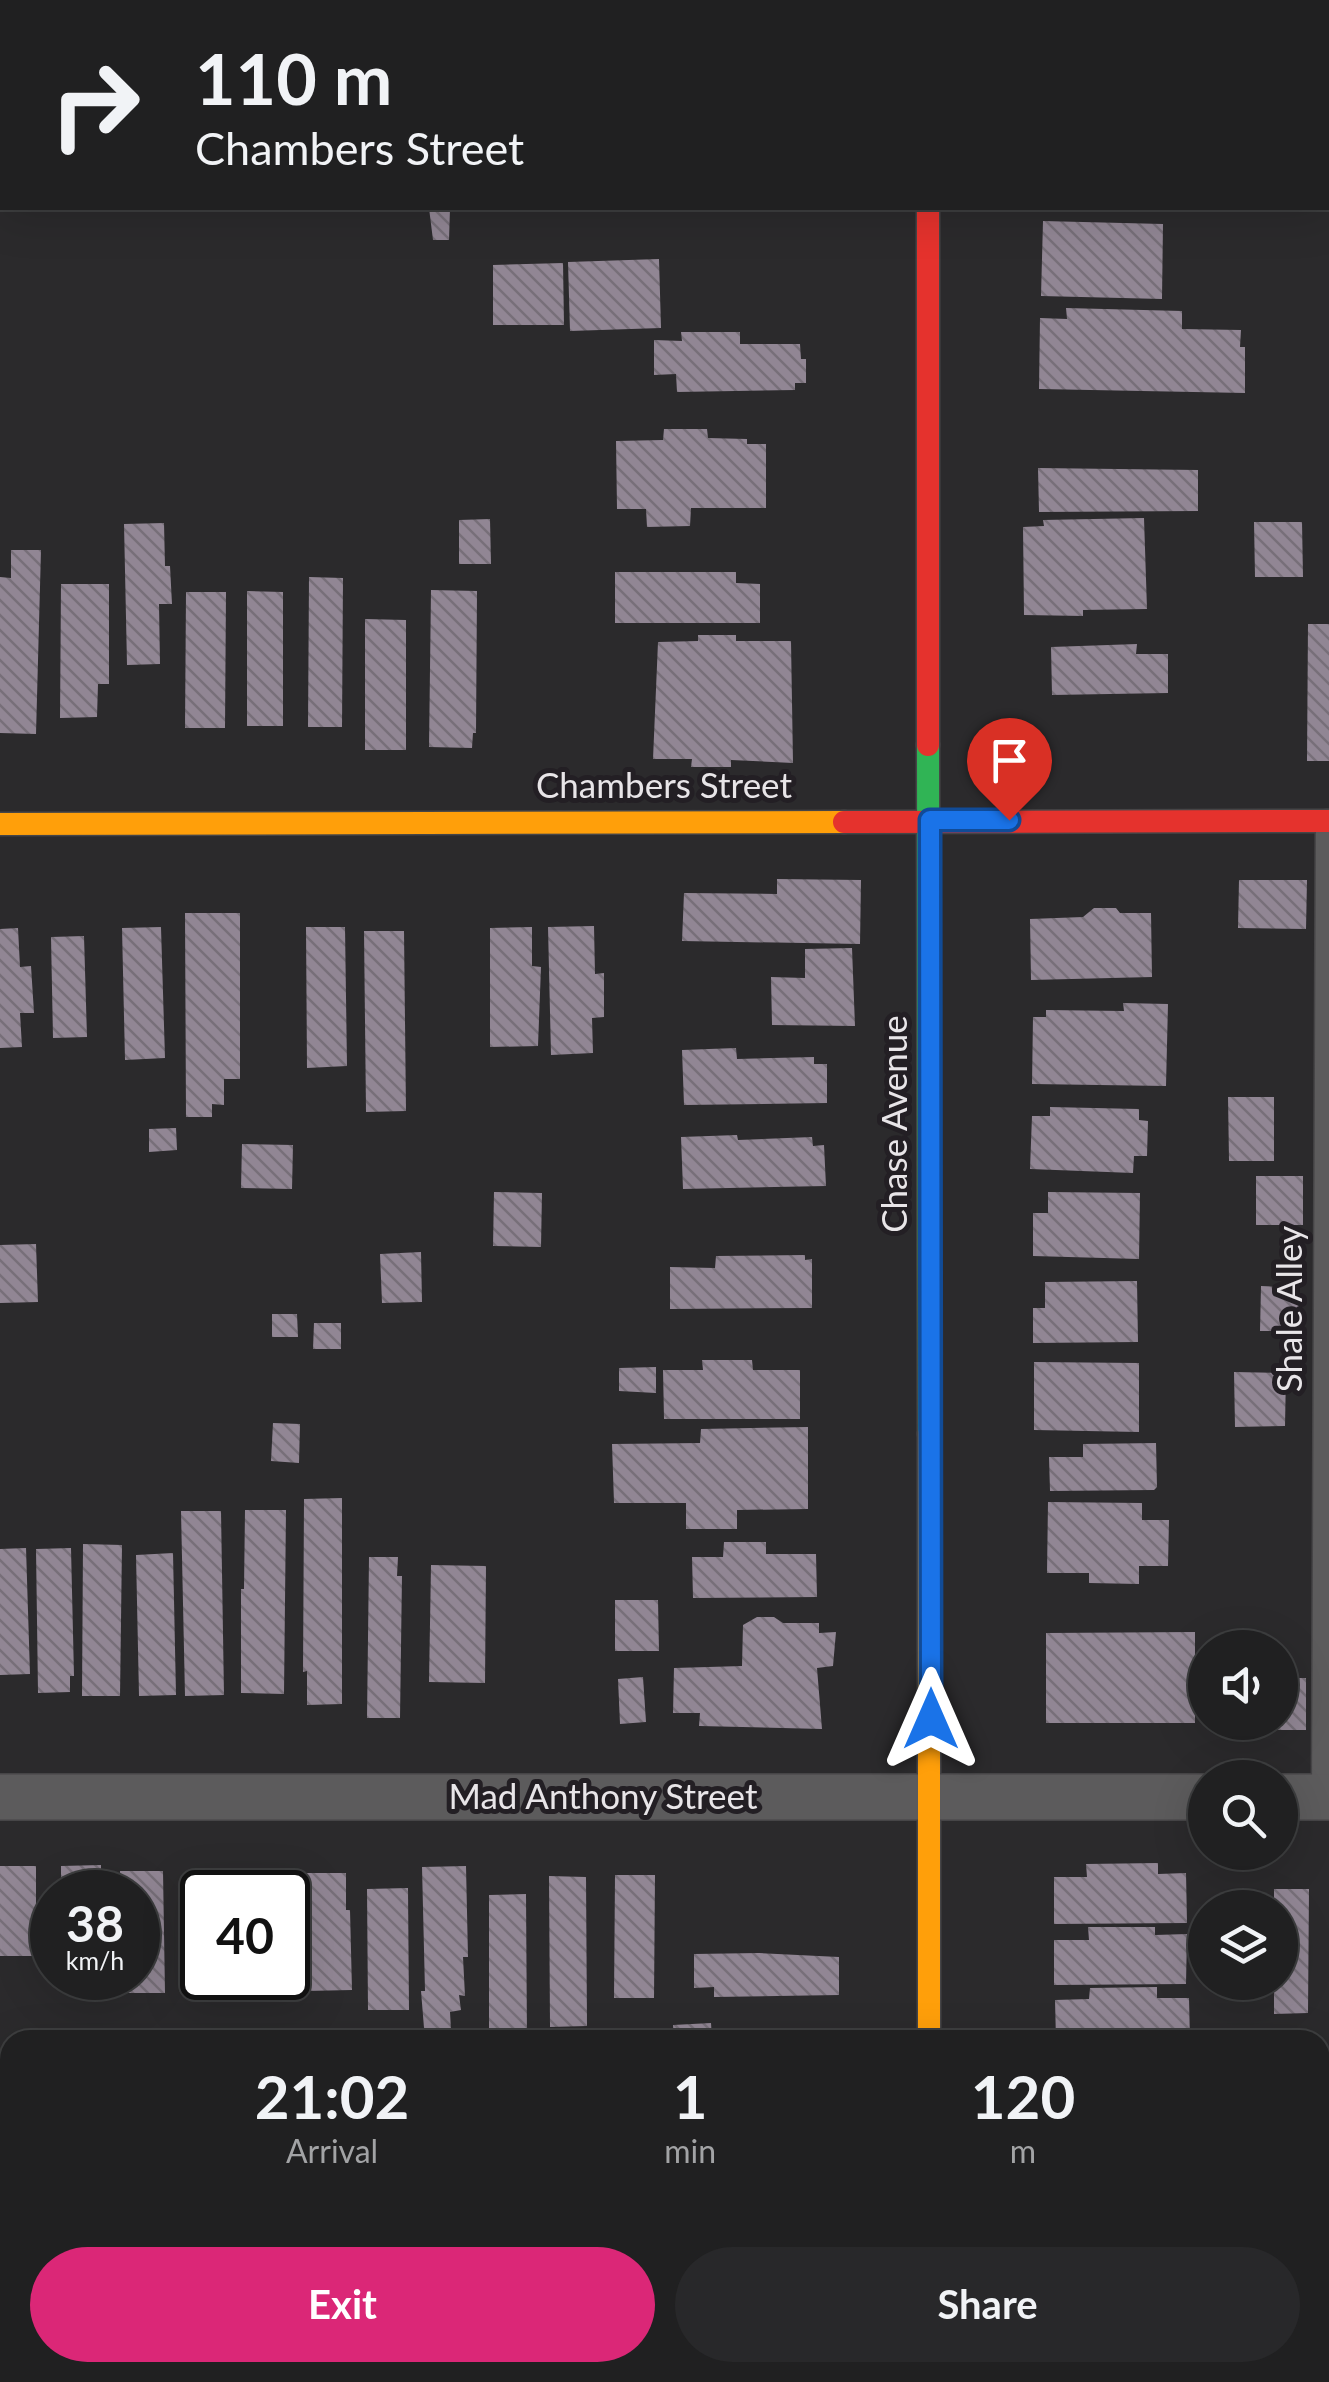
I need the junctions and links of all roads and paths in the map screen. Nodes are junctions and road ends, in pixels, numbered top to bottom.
1 (928, 210) edge
2 (930, 820) junction
3 (1328, 821) edge
4 (0, 824) edge
5 (931, 1797) junction
6 (1188, 1797) edge
7 (1311, 1797) edge
8 (0, 1798) edge
9 (929, 2030) edge

1 - 2 street, Chase Avenue
2 - 3 street, Chambers Street
2 - 4 street, Chambers Street
2 - 5 street, Chase Avenue
3 - 7 lane, Shale Alley
5 - 6 street, Mad Anthony Street
5 - 8 street, Mad Anthony Street
5 - 9 street, Chase Avenue

